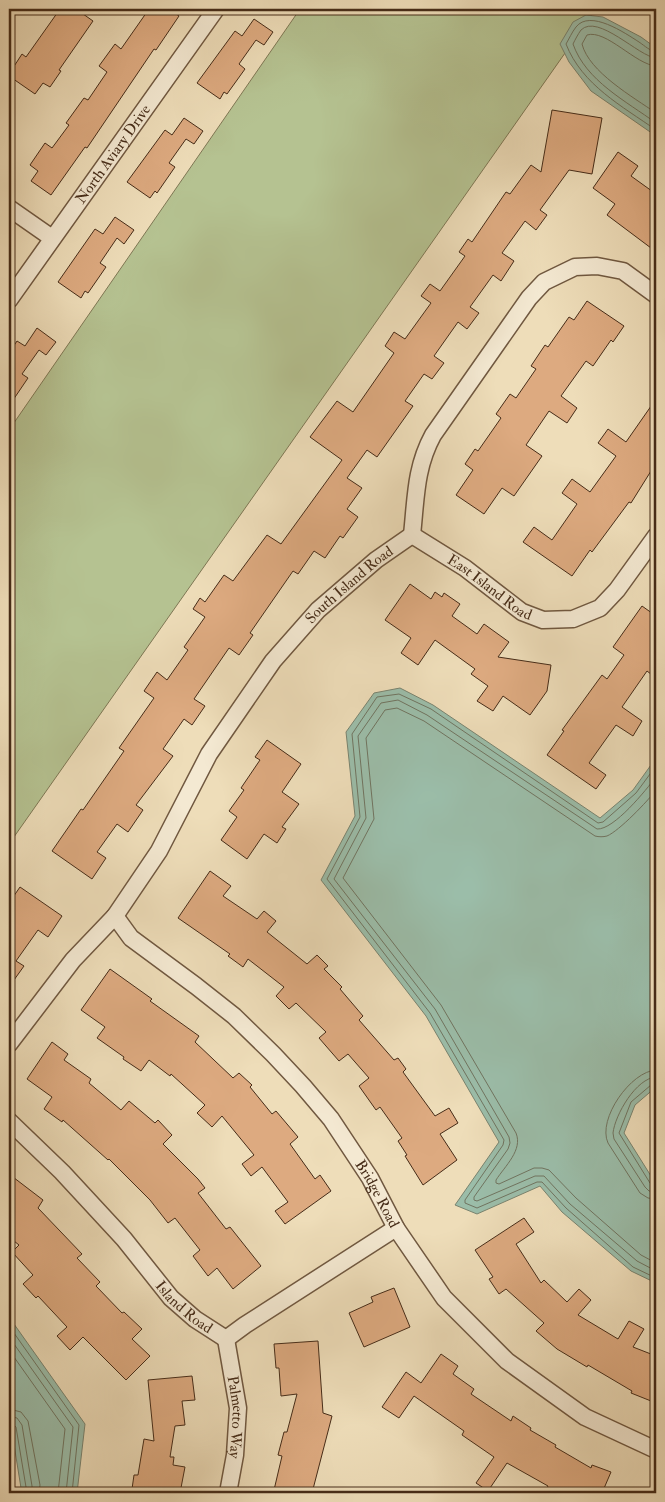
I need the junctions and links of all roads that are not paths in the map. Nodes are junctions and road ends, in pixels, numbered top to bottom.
1 (216, 9) edge
2 (9, 208) edge
3 (52, 238) junction
4 (656, 295) edge
5 (9, 300) edge
6 (412, 536) junction
7 (656, 536) edge
8 (115, 916) junction
9 (9, 1044) edge
10 (9, 1121) edge
11 (396, 1228) junction
12 (226, 1339) junction
13 (656, 1450) edge
14 (228, 1493) edge

1 - 3 street, North Aviary Drive
2 - 3 street
3 - 5 street, North Aviary Drive
4 - 6 street
6 - 7 street, East Island Road
6 - 8 street, South Island Road
8 - 9 street
8 - 11 street, Bridge Road
10 - 12 street, Island Road
11 - 12 street, Island Road
11 - 13 street, Bridge Road
12 - 14 street, Palmetto Way

